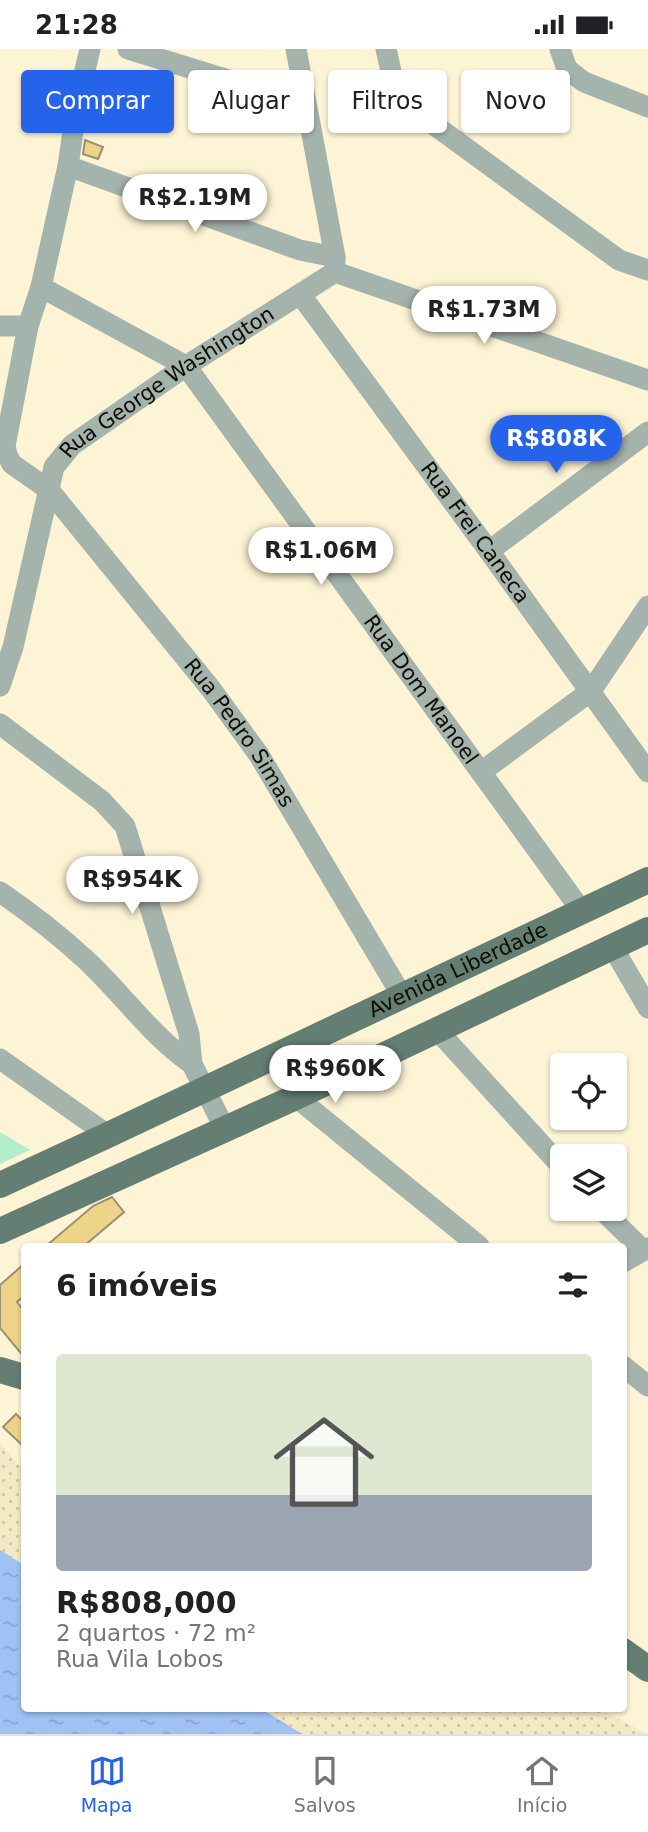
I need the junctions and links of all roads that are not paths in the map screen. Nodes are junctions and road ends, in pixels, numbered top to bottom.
1 (90, 49) edge
2 (128, 49) edge
3 (386, 49) edge
4 (560, 49) edge
5 (300, 50) edge
6 (196, 70) edge
7 (302, 70) edge
8 (648, 107) edge
9 (311, 133) edge
10 (68, 166) junction
11 (335, 265) junction
12 (648, 270) edge
13 (41, 287) junction
14 (300, 294) junction
15 (0, 326) edge
16 (28, 326) junction
17 (186, 366) junction
18 (648, 380) edge
19 (648, 432) edge
20 (49, 490) junction
21 (489, 551) junction
22 (648, 606) edge
23 (6, 642) edge
24 (0, 686) edge
25 (591, 691) junction
26 (0, 724) edge
27 (481, 772) junction
28 (648, 772) edge
29 (648, 880) edge
30 (0, 892) edge
31 (581, 910) junction
32 (648, 930) edge
33 (612, 946) junction
34 (402, 996) junction
35 (648, 1008) edge
36 (182, 1011) junction
37 (149, 1028) junction
38 (436, 1030) junction
39 (0, 1059) edge
40 (192, 1064) junction
41 (204, 1090) junction
42 (296, 1097) junction
43 (225, 1129) junction
44 (108, 1135) junction
45 (550, 1154) edge
46 (0, 1185) edge
47 (614, 1221) edge
48 (0, 1231) edge
49 (475, 1243) edge
50 (646, 1249) edge
51 (627, 1260) edge
52 (627, 1369) edge
53 (0, 1370) edge
54 (21, 1376) edge
55 (648, 1386) edge
56 (627, 1654) edge
57 (648, 1669) edge

1 - 10 street, Rua Pedro Simas
2 - 6 street
3 - 12 street
4 - 8 street
5 - 7 street
9 - 11 street
10 - 11 street
10 - 13 street, Rua Pedro Simas
11 - 14 street, Rua George Washington
11 - 18 street
13 - 16 street, Rua Pedro Simas
13 - 17 street, Rua Dom Manoel
14 - 17 street, Rua George Washington
14 - 21 street, Rua Frei Caneca
15 - 16 street
16 - 20 street, Rua Pedro Simas
17 - 20 street, Rua George Washington
17 - 27 street, Rua Dom Manoel
19 - 21 street
20 - 23 street, Rua George Washington
20 - 34 street, Rua Pedro Simas
21 - 25 street, Rua Frei Caneca
22 - 25 street
23 - 24 street, Rua George Washington
25 - 27 street
25 - 28 street, Rua Frei Caneca
26 - 36 street
27 - 31 street, Rua Dom Manoel
29 - 31 main road, Avenida Liberdade
30 - 37 street
31 - 34 main road, Avenida Liberdade
32 - 33 main road
33 - 35 street
33 - 38 main road
34 - 41 main road, Avenida Liberdade
36 - 37 street
36 - 40 street
37 - 40 street
38 - 42 main road
38 - 45 street
39 - 44 street
40 - 41 street
41 - 43 street
41 - 44 main road, Avenida Liberdade
42 - 43 main road
42 - 49 street
43 - 48 main road
44 - 46 main road, Avenida Liberdade
47 - 50 street
50 - 51 street
52 - 55 street
53 - 54 main road
56 - 57 main road

